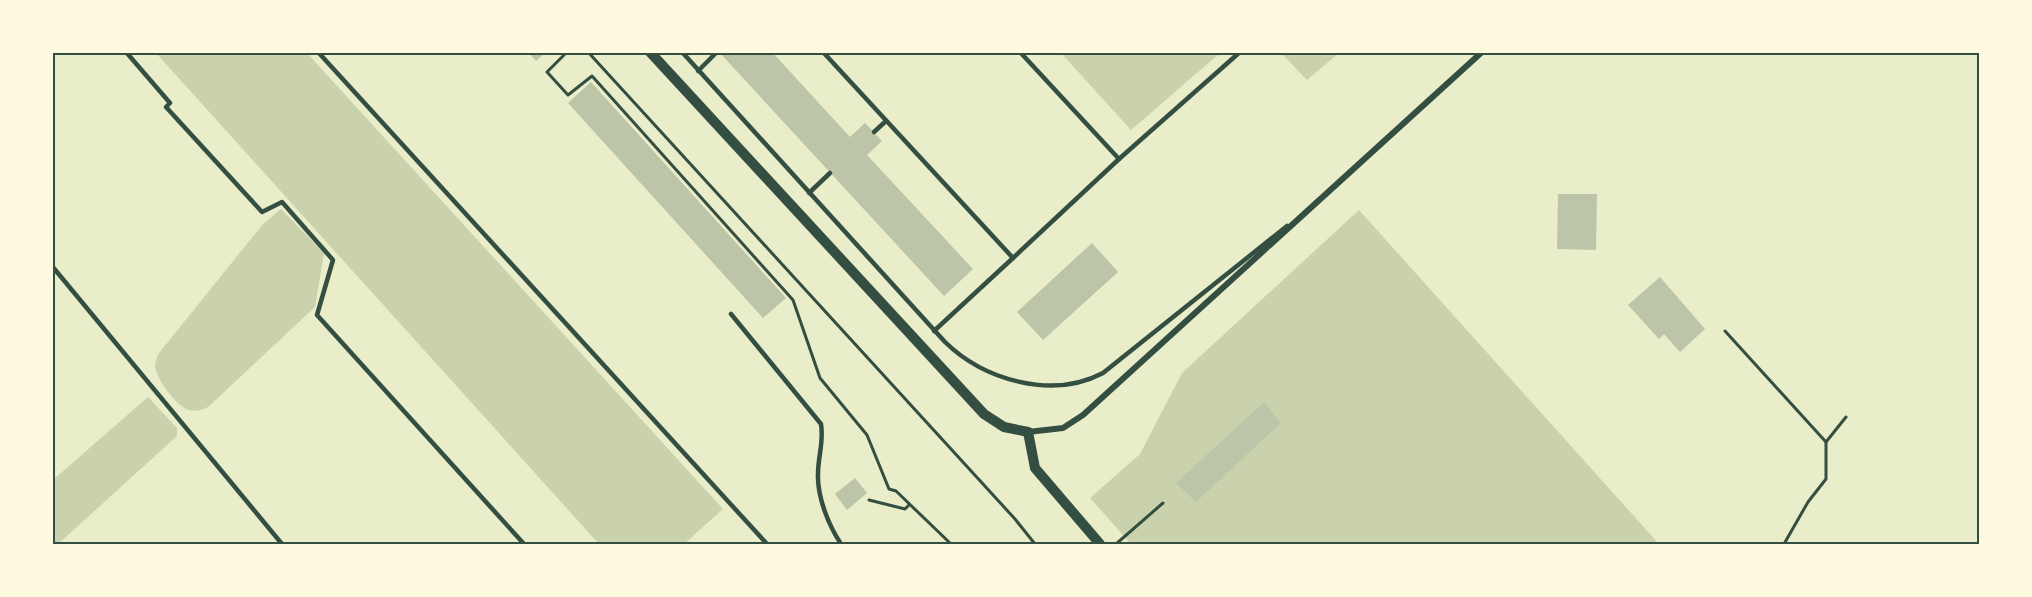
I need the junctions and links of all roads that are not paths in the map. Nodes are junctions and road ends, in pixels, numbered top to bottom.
1 (126, 52) edge
2 (318, 52) edge
3 (650, 52) edge
4 (682, 52) edge
5 (717, 52) edge
6 (824, 52) edge
7 (1020, 52) edge
8 (1240, 52) edge
9 (1482, 52) edge
10 (698, 71) junction
11 (886, 121) junction
12 (874, 132) dead end
13 (1119, 159) junction
14 (830, 173) dead end
15 (809, 193) junction
16 (1308, 210) junction
17 (1012, 258) junction
18 (52, 267) edge
19 (731, 314) dead end
20 (934, 331) junction
21 (1028, 432) junction
22 (282, 544) edge
23 (524, 544) edge
24 (767, 544) edge
25 (841, 544) edge
26 (1100, 544) edge

1 - 23 lane
2 - 24 lane
3 - 21 street
4 - 10 lane
5 - 10 lane
6 - 11 lane
7 - 13 lane
8 - 13 lane
9 - 16 street
10 - 15 lane
11 - 12 lane
11 - 17 lane
13 - 17 lane
14 - 15 lane
15 - 20 lane
16 - 20 lane
16 - 21 street
17 - 20 lane
18 - 22 lane
19 - 25 lane
21 - 26 street

